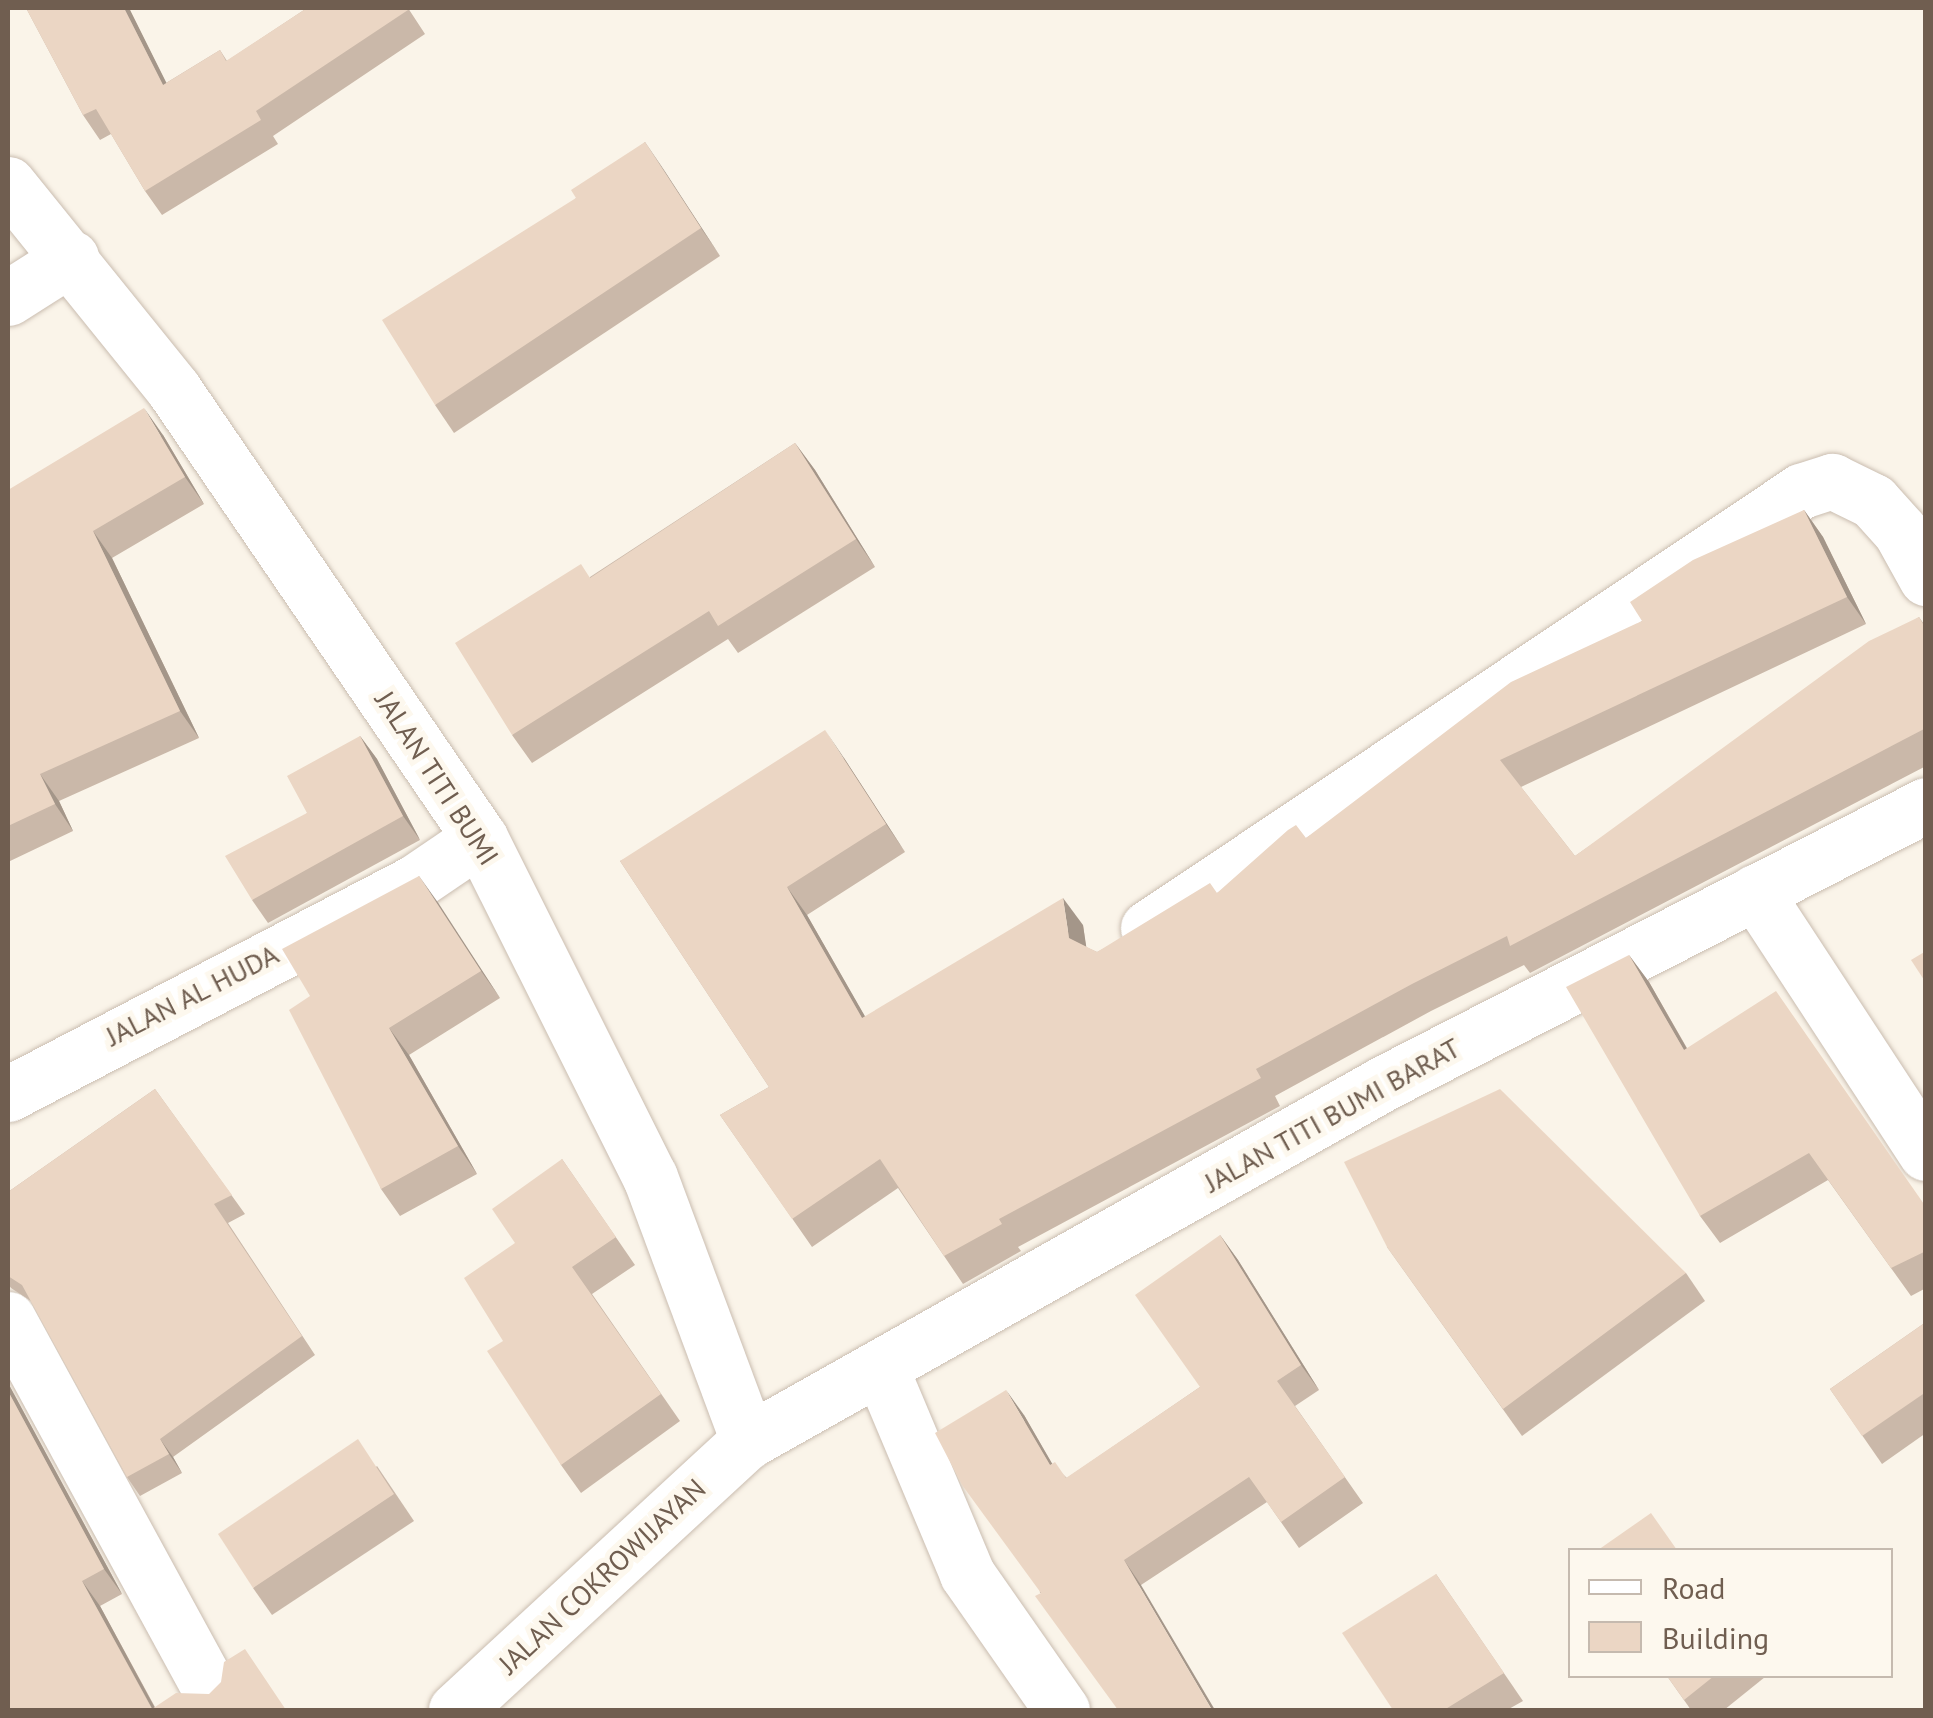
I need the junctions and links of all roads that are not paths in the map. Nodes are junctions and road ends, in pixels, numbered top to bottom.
1 (8, 184) edge
2 (71, 258) junction
3 (8, 298) edge
4 (1917, 541) edge
5 (1926, 805) edge
6 (480, 838) junction
7 (1755, 892) junction
8 (1116, 949) edge
9 (8, 1094) edge
10 (1926, 1153) edge
11 (8, 1319) edge
12 (881, 1369) junction
13 (748, 1440) junction
14 (211, 1692) edge
15 (456, 1710) edge
16 (1062, 1710) edge

1 - 2 street, JALAN TITI BUMI
2 - 3 street
2 - 6 street, JALAN TITI BUMI
4 - 8 street
5 - 7 street, JALAN TITI BUMI BARAT
6 - 9 street, JALAN AL HUDA
6 - 13 street, JALAN TITI BUMI
7 - 10 street
7 - 12 street, JALAN TITI BUMI BARAT
11 - 14 street
12 - 13 street, JALAN TITI BUMI BARAT
12 - 16 street
13 - 15 street, JALAN COKROWIJAYAN

